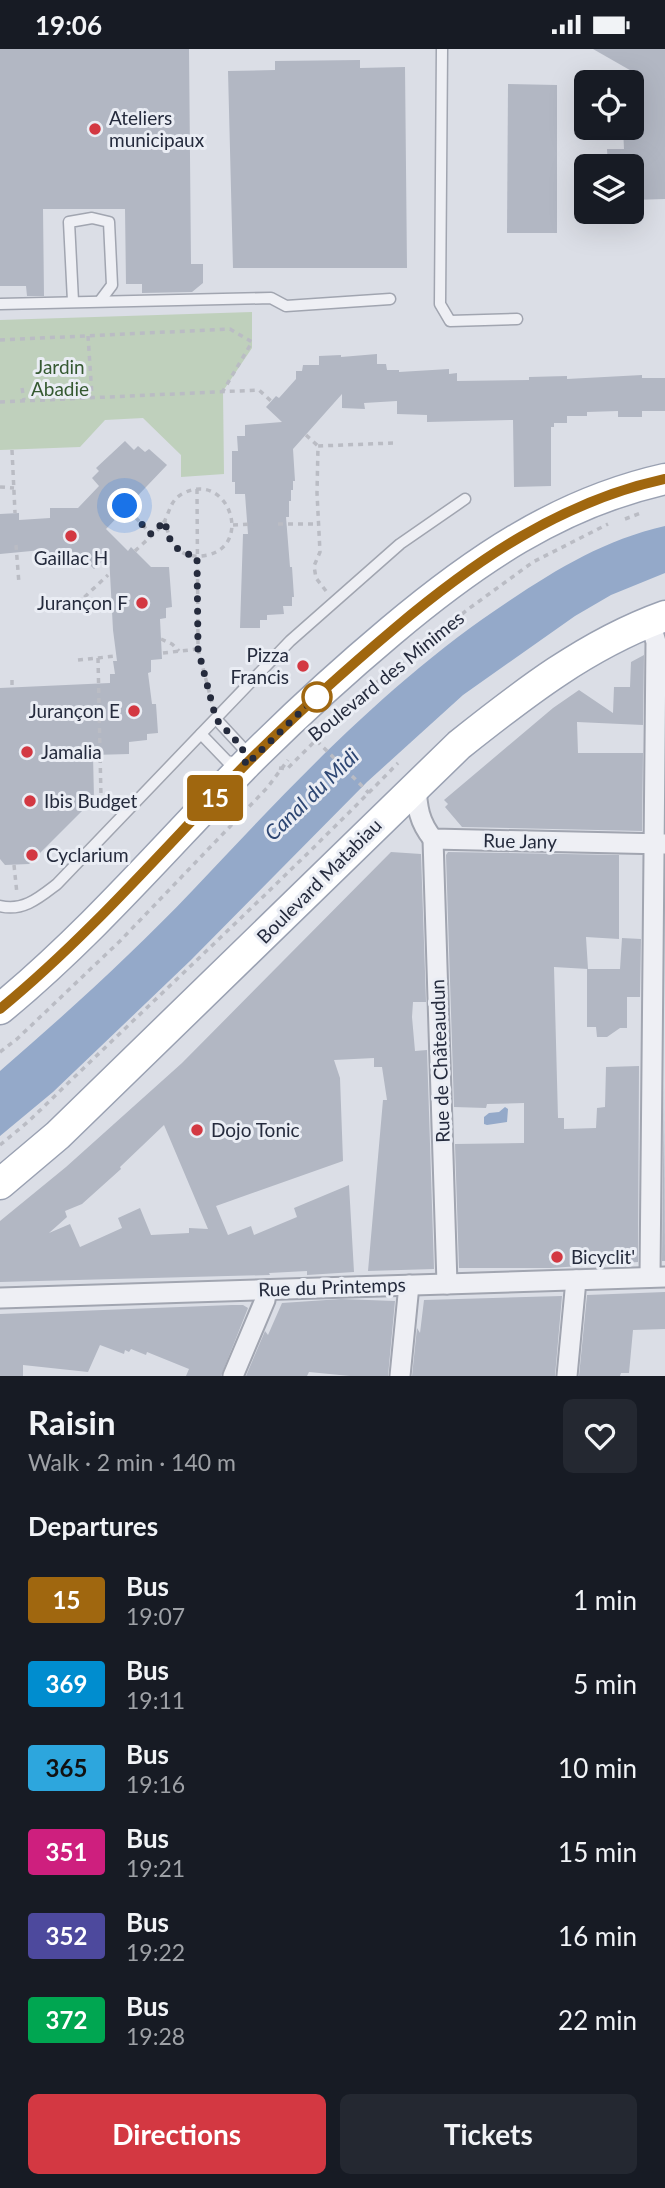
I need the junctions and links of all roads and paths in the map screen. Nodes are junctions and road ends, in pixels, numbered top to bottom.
1 (442, 49) edge
2 (390, 299) dead end
3 (73, 301) junction
4 (100, 301) junction
5 (0, 304) edge
6 (517, 319) dead end
7 (88, 336) junction
8 (0, 340) edge
9 (22, 388) dead end
10 (223, 391) junction
11 (92, 397) junction
12 (24, 401) junction
13 (271, 401) dead end
14 (0, 402) edge
15 (306, 435) dead end
16 (393, 443) dead end
17 (318, 446) junction
18 (12, 450) dead end
19 (665, 479) edge
20 (0, 487) edge
21 (13, 488) junction
22 (197, 489) junction
23 (466, 499) dead end
24 (122, 503) dead end
25 (15, 513) dead end
26 (642, 513) dead end
27 (165, 521) junction
28 (253, 524) dead end
29 (278, 524) dead end
30 (319, 524) junction
31 (233, 525) junction
32 (151, 534) junction
33 (16, 545) dead end
34 (135, 551) dead end
35 (197, 557) junction
36 (108, 575) dead end
37 (19, 584) dead end
38 (333, 601) junction
39 (77, 604) dead end
40 (657, 619) edge
41 (161, 639) dead end
42 (198, 649) junction
43 (179, 651) junction
44 (163, 653) dead end
45 (117, 656) dead end
46 (97, 658) junction
47 (78, 660) dead end
48 (12, 680) dead end
49 (12, 687) dead end
50 (335, 716) dead end
51 (216, 719) junction
52 (316, 732) dead end
53 (201, 734) junction
54 (246, 765) junction
55 (287, 769) dead end
56 (407, 774) junction
57 (369, 793) junction
58 (120, 817) junction
59 (433, 839) junction
60 (659, 844) edge
61 (14, 865) dead end
62 (0, 906) edge
63 (18, 906) junction
64 (0, 1009) edge
65 (0, 1052) edge
66 (0, 1145) edge
67 (0, 1184) edge
68 (657, 1277) edge
69 (576, 1280) junction
70 (447, 1284) junction
71 (409, 1285) junction
72 (265, 1290) junction
73 (0, 1298) edge
74 (233, 1376) edge
75 (400, 1376) edge
76 (567, 1376) edge

1 - 6 lane
2 - 4 lane
3 - 4 lane
3 - 4 lane
3 - 5 lane
7 - 8 path
7 - 10 path
7 - 11 path
9 - 12 path
10 - 11 path
10 - 13 path
11 - 12 path
12 - 14 path
15 - 17 path
16 - 17 path
17 - 30 path
18 - 21 path
19 - 54 main road, Boulevard des Minimes
20 - 21 path
21 - 25 path
22 - 27 path
22 - 31 path
22 - 35 path
23 - 38 lane
24 - 32 path
26 - 50 path, Boulevard des Minimes
27 - 32 path
27 - 35 path
28 - 31 path
29 - 30 path
30 - 38 path
31 - 35 path
32 - 34 path
33 - 37 path
35 - 42 path
36 - 39 path
38 - 51 lane
40 - 56 main road, Boulevard Matabiau
40 - 60 street
41 - 43 path
42 - 43 path
42 - 51 path
43 - 44 path
45 - 46 path
46 - 47 path
46 - 58 path
48 - 49 path
51 - 53 lane
51 - 54 lane
52 - 65 path, Boulevard des Minimes
53 - 54 lane
53 - 58 lane
54 - 64 main road, Boulevard des Minimes
55 - 57 path
56 - 57 path
56 - 59 street
56 - 67 main road, Boulevard Matabiau
57 - 66 path
58 - 63 lane
59 - 60 street, Rue Jany
59 - 70 street, Rue de Châteaudun
60 - 68 street
61 - 63 path
62 - 63 lane
68 - 69 street, Rue du Printemps
69 - 70 street, Rue du Printemps
69 - 76 street
70 - 71 street, Rue du Printemps
71 - 72 street, Rue du Printemps
71 - 75 street
72 - 73 street, Rue du Printemps
72 - 74 street

